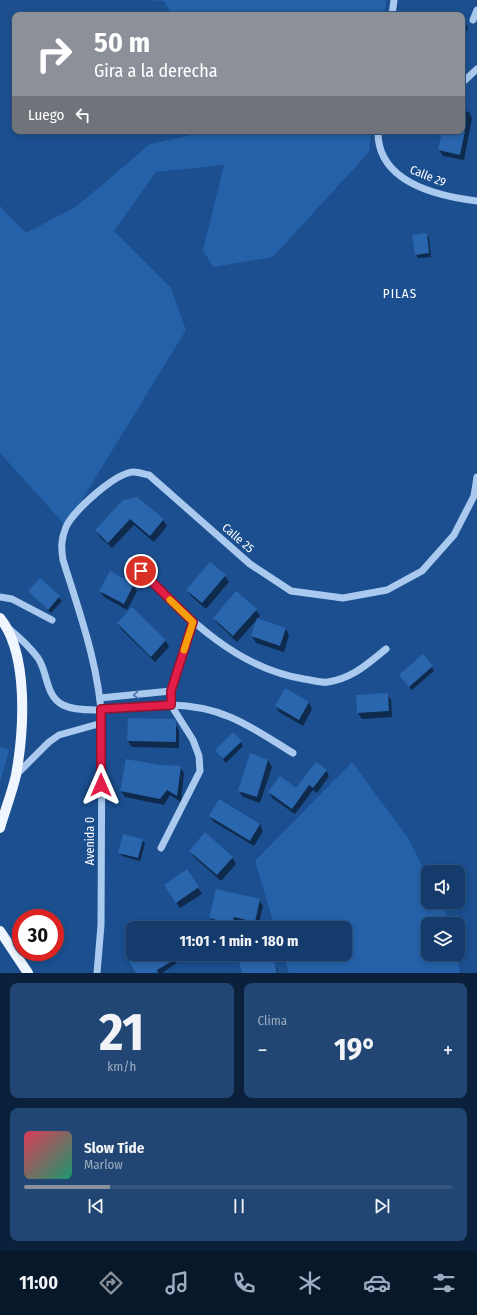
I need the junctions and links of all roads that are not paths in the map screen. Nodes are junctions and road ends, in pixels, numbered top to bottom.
1 (394, 0) edge
2 (477, 10) edge
3 (392, 12) edge
4 (473, 20) dead end
5 (477, 68) edge
6 (465, 80) edge
7 (379, 134) edge
8 (477, 201) edge
9 (477, 477) edge
10 (66, 526) joint
11 (130, 561) dead end
12 (0, 597) edge
13 (0, 618) edge
14 (52, 620) dead end
15 (193, 622) junction
16 (7, 626) junction
17 (386, 649) dead end
18 (171, 691) junction
19 (100, 698) junction
20 (171, 705) junction
21 (101, 709) junction
22 (102, 723) junction
23 (293, 753) dead end
24 (16, 775) junction
25 (0, 828) edge
26 (161, 848) dead end
27 (0, 931) edge
28 (28, 973) edge
29 (97, 973) edge

1 - 3 street
2 - 4 street
5 - 6 street
7 - 8 street, Calle 29
9 - 10 street, Calle 25
10 - 19 street, Avenida 0
11 - 15 street
12 - 14 street
13 - 16 main road
15 - 17 street
15 - 18 street
16 - 21 street
16 - 24 main road
18 -> 19 street
18 - 20 street
19 - 21 street, Avenida 0
20 - 21 street
20 - 23 street
20 - 26 street
21 - 22 street, Avenida 0
22 - 24 street
22 - 29 street, Avenida 0
24 - 25 main road
27 - 28 main road

